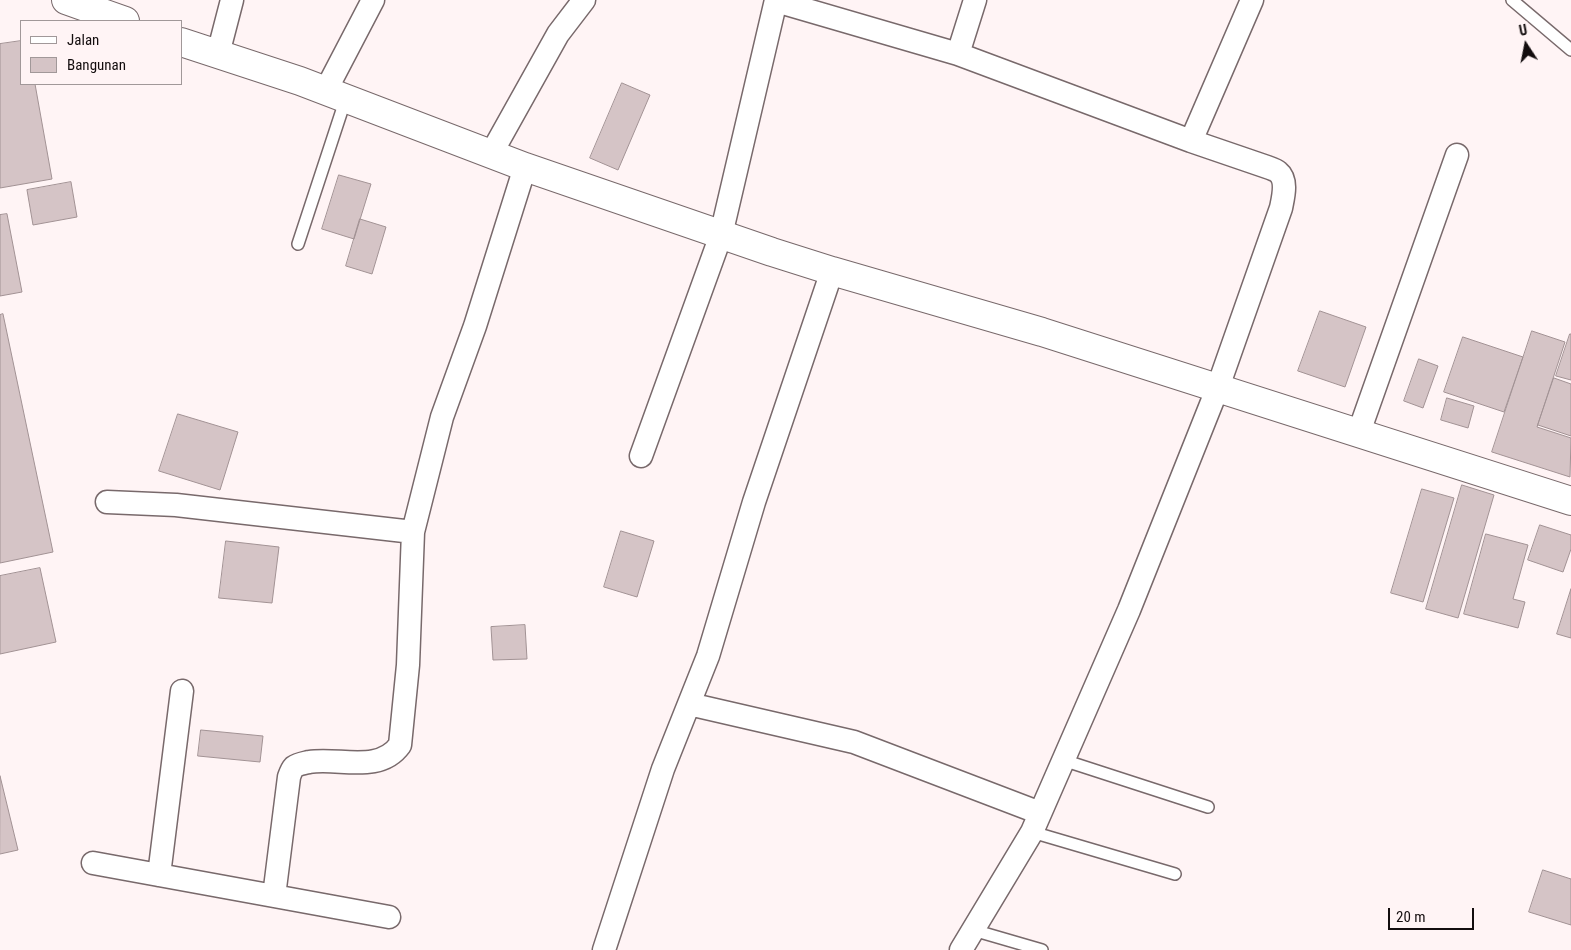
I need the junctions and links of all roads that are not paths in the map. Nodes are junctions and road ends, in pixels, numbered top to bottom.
1 (66, 0) edge
2 (232, 0) edge
3 (373, 0) edge
4 (584, 0) edge
5 (975, 0) edge
6 (1252, 0) edge
7 (1512, 0) edge
8 (776, 1) edge
9 (122, 20) edge
10 (182, 42) edge
11 (1571, 50) edge
12 (218, 54) junction
13 (958, 54) junction
14 (336, 94) junction
15 (1191, 141) junction
16 (492, 154) junction
17 (1457, 155) dead end
18 (525, 167) junction
19 (721, 235) junction
20 (298, 244) dead end
21 (832, 271) junction
22 (1218, 387) junction
23 (1359, 432) junction
24 (641, 456) dead end
25 (1571, 501) edge
26 (107, 502) dead end
27 (413, 532) junction
28 (182, 691) dead end
29 (689, 704) junction
30 (1063, 760) junction
31 (1208, 807) dead end
32 (1036, 822) junction
33 (93, 863) dead end
34 (1175, 874) dead end
35 (159, 875) junction
36 (274, 896) junction
37 (389, 917) dead end
38 (973, 930) junction
39 (604, 950) edge
40 (961, 950) edge
41 (1042, 950) edge

1 - 9 street
2 - 12 street
3 - 14 street
4 - 16 street
5 - 13 street
6 - 15 street
7 - 11 lane
8 - 13 street
8 - 19 street
10 - 12 street
12 - 14 street
13 - 15 street
14 - 16 street
14 - 20 lane
15 - 22 street
16 - 18 street
17 - 23 street
18 - 19 street
18 - 27 street
19 - 21 street
19 - 24 street
21 - 22 street
21 - 29 street
22 - 23 street
22 - 30 street
23 - 25 street
26 - 27 street
27 - 36 street
28 - 35 street
29 - 32 street
29 - 39 street
30 - 31 lane
30 - 32 street
32 - 34 lane
32 - 38 street
33 - 35 street
35 - 36 street
36 - 37 street
38 - 40 street
38 - 41 lane

